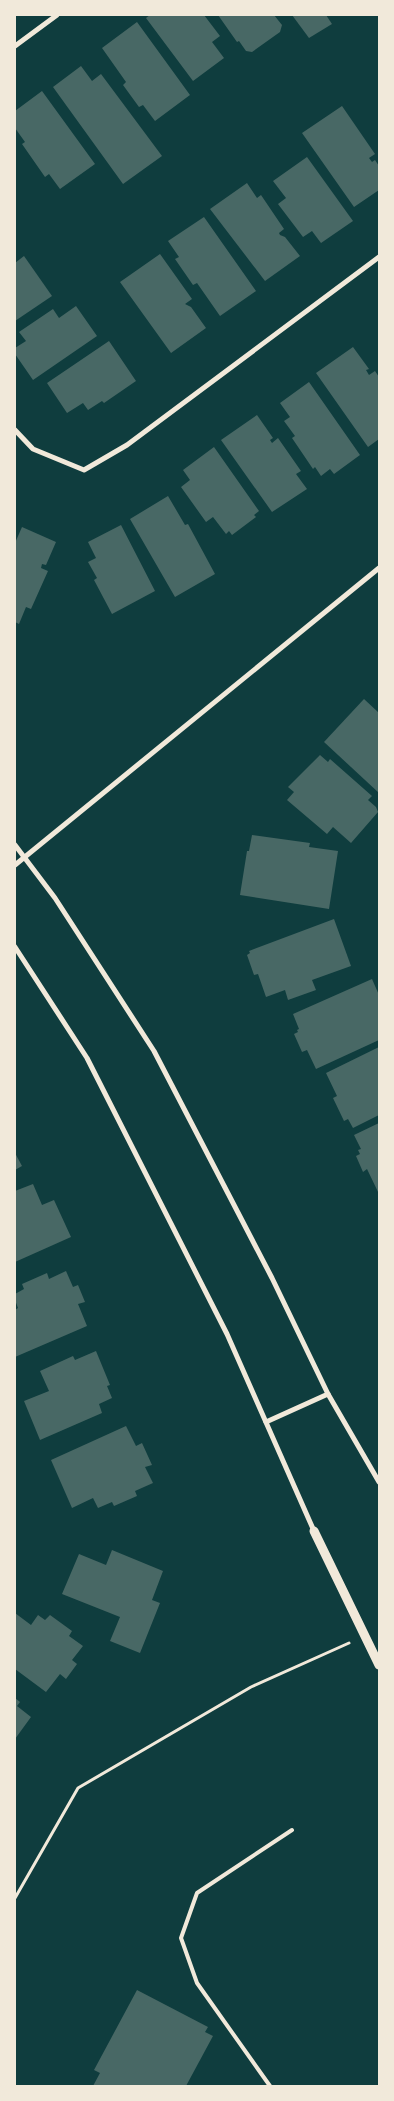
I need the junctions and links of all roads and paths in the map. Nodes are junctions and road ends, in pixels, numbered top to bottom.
1 (57, 15) edge
2 (15, 46) edge
3 (379, 257) edge
4 (15, 430) edge
5 (379, 568) edge
6 (15, 845) edge
7 (25, 857) junction
8 (15, 864) edge
9 (15, 947) edge
10 (328, 1394) junction
11 (266, 1422) junction
12 (379, 1482) edge
13 (314, 1531) joint
14 (364, 1636) junction
15 (379, 1665) edge
16 (292, 1830) dead end
17 (15, 1898) edge
18 (270, 2086) edge

1 - 2 street
3 - 4 street
5 - 7 street
6 - 7 street
7 - 8 street
7 - 10 street
9 - 11 street
10 - 11 street
10 - 12 street
11 - 13 street
13 - 14 street
14 - 15 street
14 - 17 path
16 - 18 lane

